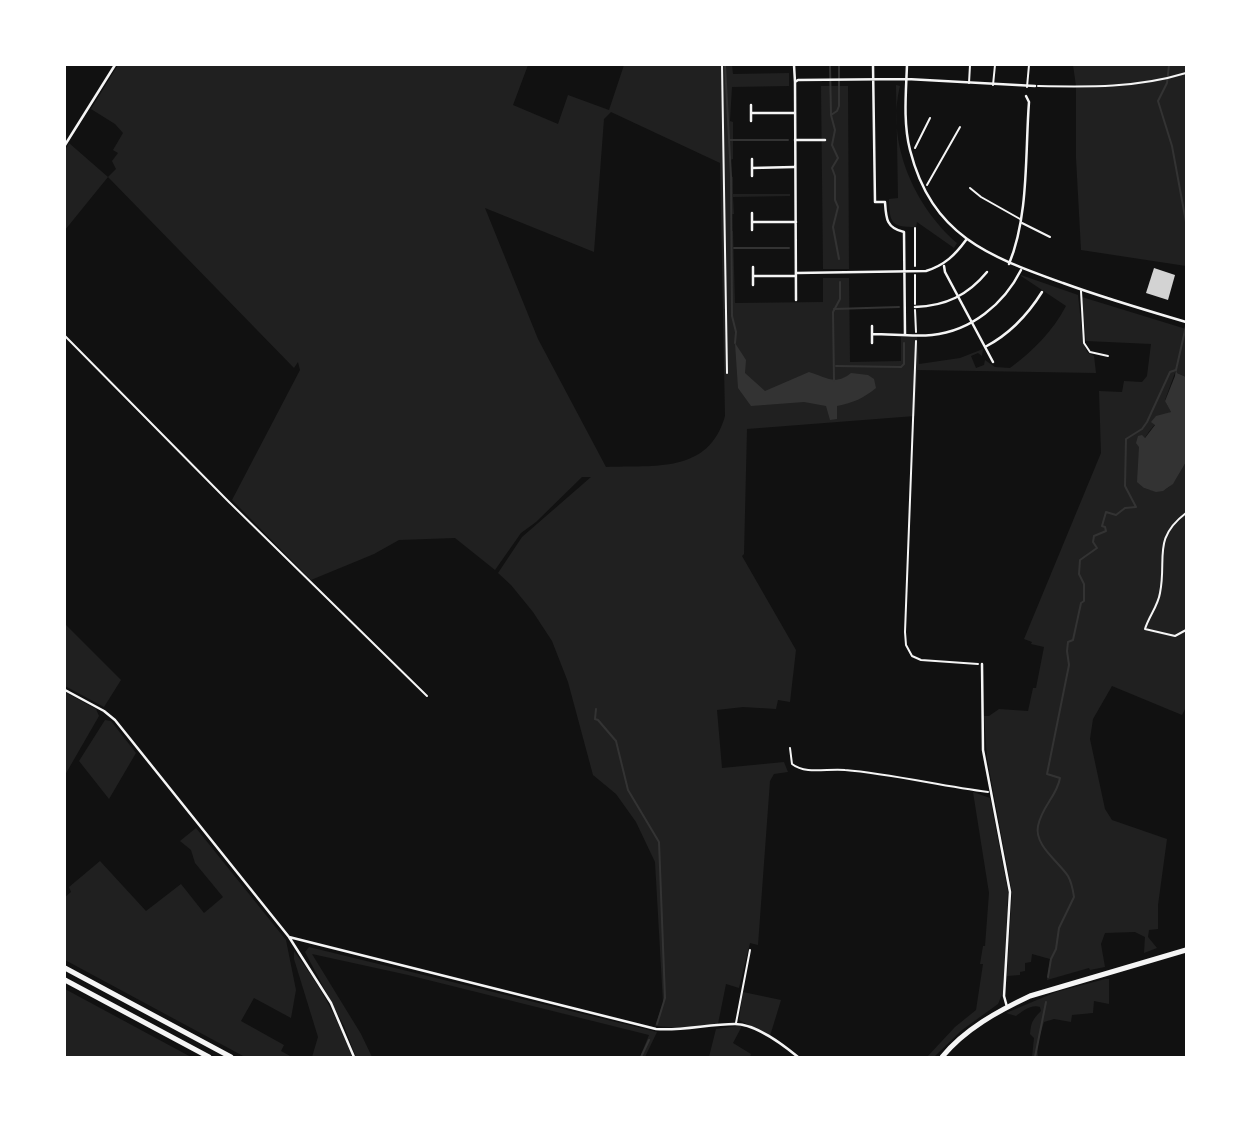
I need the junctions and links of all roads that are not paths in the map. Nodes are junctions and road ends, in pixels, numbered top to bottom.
1 (115, 65) edge
2 (794, 65) edge
3 (873, 65) edge
4 (907, 65) edge
5 (970, 65) edge
6 (995, 65) edge
7 (1029, 65) edge
8 (907, 79) junction
9 (873, 80) junction
10 (795, 82) junction
11 (968, 84) junction
12 (993, 85) junction
13 (1035, 86) road end
14 (1027, 87) junction
15 (1026, 96) dead end
16 (751, 105) dead end
17 (751, 113) junction
18 (795, 113) junction
19 (751, 121) dead end
20 (795, 140) junction
21 (825, 140) dead end
22 (65, 145) edge
23 (752, 159) dead end
24 (795, 167) junction
25 (752, 168) junction
26 (752, 176) dead end
27 (970, 188) dead end
28 (752, 214) dead end
29 (1021, 221) junction
30 (752, 222) junction
31 (796, 222) junction
32 (752, 230) dead end
33 (1050, 237) dead end
34 (967, 239) junction
35 (944, 264) junction
36 (1009, 264) junction
37 (753, 267) dead end
38 (1022, 269) junction
39 (905, 272) junction
40 (987, 272) dead end
41 (796, 274) junction
42 (753, 276) junction
43 (753, 285) dead end
44 (1081, 290) junction
45 (1042, 292) dead end
46 (958, 297) junction
47 (796, 300) dead end
48 (915, 307) road end
49 (972, 322) junction
50 (1186, 322) edge
51 (872, 326) dead end
52 (872, 334) junction
53 (905, 335) junction
54 (872, 343) dead end
55 (985, 347) junction
56 (1108, 356) dead end
57 (993, 362) dead end
58 (982, 664) road end
59 (65, 690) edge
60 (289, 937) junction
61 (750, 950) dead end
62 (1186, 950) edge
63 (65, 968) edge
64 (65, 979) edge
65 (1007, 1007) junction
66 (736, 1024) junction
67 (209, 1057) edge
68 (231, 1057) edge
69 (354, 1057) edge
70 (798, 1057) edge
71 (943, 1057) edge

1 - 22 street
2 - 10 street
3 - 9 street
4 - 8 street
5 - 11 lane
6 - 12 lane
7 - 14 lane
8 - 9 street
8 - 11 street
8 - 34 street
9 - 10 street
9 - 39 street
10 - 18 street
11 - 12 street
12 - 14 street
13 - 14 street
15 - 29 street
16 - 17 street
17 - 18 street
17 - 19 street
18 - 20 street
20 - 21 street
20 - 24 street
23 - 25 street
24 - 25 street
24 - 31 street
25 - 26 street
27 - 29 lane
28 - 30 street
29 - 33 lane
29 - 36 street
30 - 31 street
30 - 32 street
31 - 41 street
34 - 35 street
34 - 36 street
35 - 39 street
35 - 46 street
36 - 38 street
37 - 42 street
38 - 44 street
38 - 49 street
39 - 41 street
39 - 53 street
40 - 46 street
41 - 42 street
41 - 47 street
42 - 43 street
44 - 50 street
44 - 56 lane
45 - 55 street
46 - 48 street
46 - 49 street
49 - 53 street
49 - 55 street
51 - 52 street
52 - 53 street
52 - 54 street
55 - 57 street
58 - 65 street
59 - 60 street
60 - 66 street
60 - 69 street
61 - 66 lane
62 - 65 main road
63 - 68 main road
64 - 67 main road
65 - 71 main road
66 - 70 street

